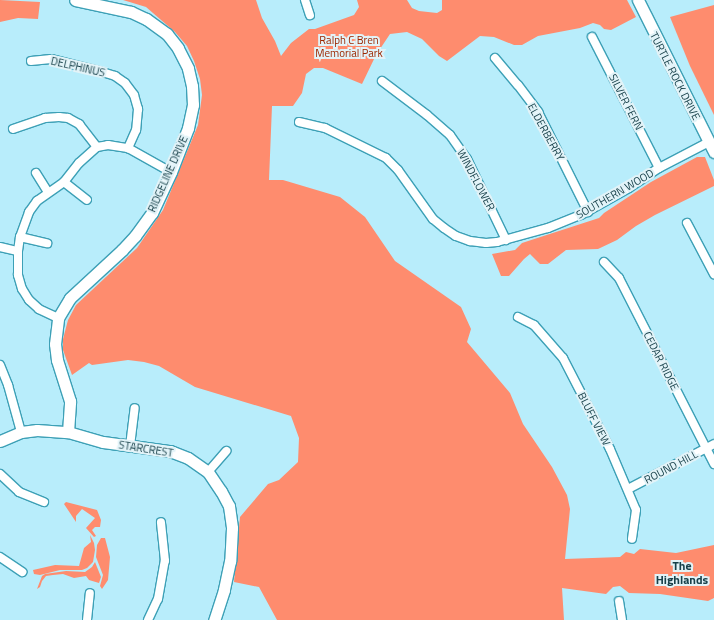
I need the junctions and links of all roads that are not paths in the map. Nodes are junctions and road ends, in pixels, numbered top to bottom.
1 (75, 0) edge
2 (306, 0) edge
3 (638, 0) edge
4 (310, 15) dead end
5 (592, 37) dead end
6 (495, 58) dead end
7 (31, 61) dead end
8 (382, 81) dead end
9 (299, 122) dead end
10 (13, 129) dead end
11 (709, 142) junction
12 (97, 147) junction
13 (128, 148) junction
14 (714, 152) edge
15 (659, 168) junction
16 (171, 172) junction
17 (36, 173) dead end
18 (64, 182) junction
19 (48, 192) junction
20 (87, 200) dead end
21 (588, 212) junction
22 (687, 223) dead end
23 (20, 237) junction
24 (506, 240) junction
25 (47, 243) dead end
26 (0, 247) edge
27 (18, 251) junction
28 (604, 262) dead end
29 (714, 274) edge
30 (518, 317) dead end
31 (58, 318) junction
32 (0, 365) edge
33 (135, 408) dead end
34 (21, 432) junction
35 (68, 432) junction
36 (0, 441) edge
37 (714, 444) edge
38 (130, 446) junction
39 (706, 448) junction
40 (226, 451) dead end
41 (714, 464) edge
42 (208, 472) junction
43 (0, 474) edge
44 (628, 489) junction
45 (44, 502) dead end
46 (161, 522) dead end
47 (632, 539) dead end
48 (0, 557) edge
49 (22, 572) dead end
50 (90, 593) dead end
51 (619, 601) dead end
52 (87, 620) edge
53 (148, 620) edge
54 (214, 620) edge
55 (622, 620) edge

1 - 16 street, RIDGELINE DRIVE
2 - 4 street
3 - 11 street, TURTLE ROCK DRIVE
5 - 15 street, SILVER FERN
6 - 21 street, ELDERBERRY
7 - 13 street, DELPHINUS
8 - 24 street, WINDFLOWER
9 - 24 street, SOUTHERN WOOD
10 - 12 street
11 - 14 street, TURTLE ROCK DRIVE
11 - 15 street, SOUTHERN WOOD
12 - 13 street
12 - 18 street
13 - 16 street
15 - 21 street, SOUTHERN WOOD
16 - 31 street, RIDGELINE DRIVE
17 - 19 street
18 - 19 street
18 - 20 street
19 - 23 street
21 - 24 street, SOUTHERN WOOD
22 - 29 street
23 - 25 street
23 - 27 street
26 - 27 street
27 - 31 street
28 - 39 street, CEDAR RIDGE
30 - 44 street, BLUFF VIEW
31 - 35 street, RIDGELINE DRIVE
32 - 34 street
33 - 38 street
34 - 35 street, STARCREST
34 - 36 street, STARCREST
35 - 38 street, STARCREST
37 - 39 street, ROUND HILL
38 - 42 street, STARCREST
39 - 41 street, CEDAR RIDGE
39 - 44 street, ROUND HILL
40 - 42 street
42 - 54 street, STARCREST
43 - 45 street
44 - 47 street, BLUFF VIEW
46 - 53 street
48 - 49 street
50 - 52 street
51 - 55 street

